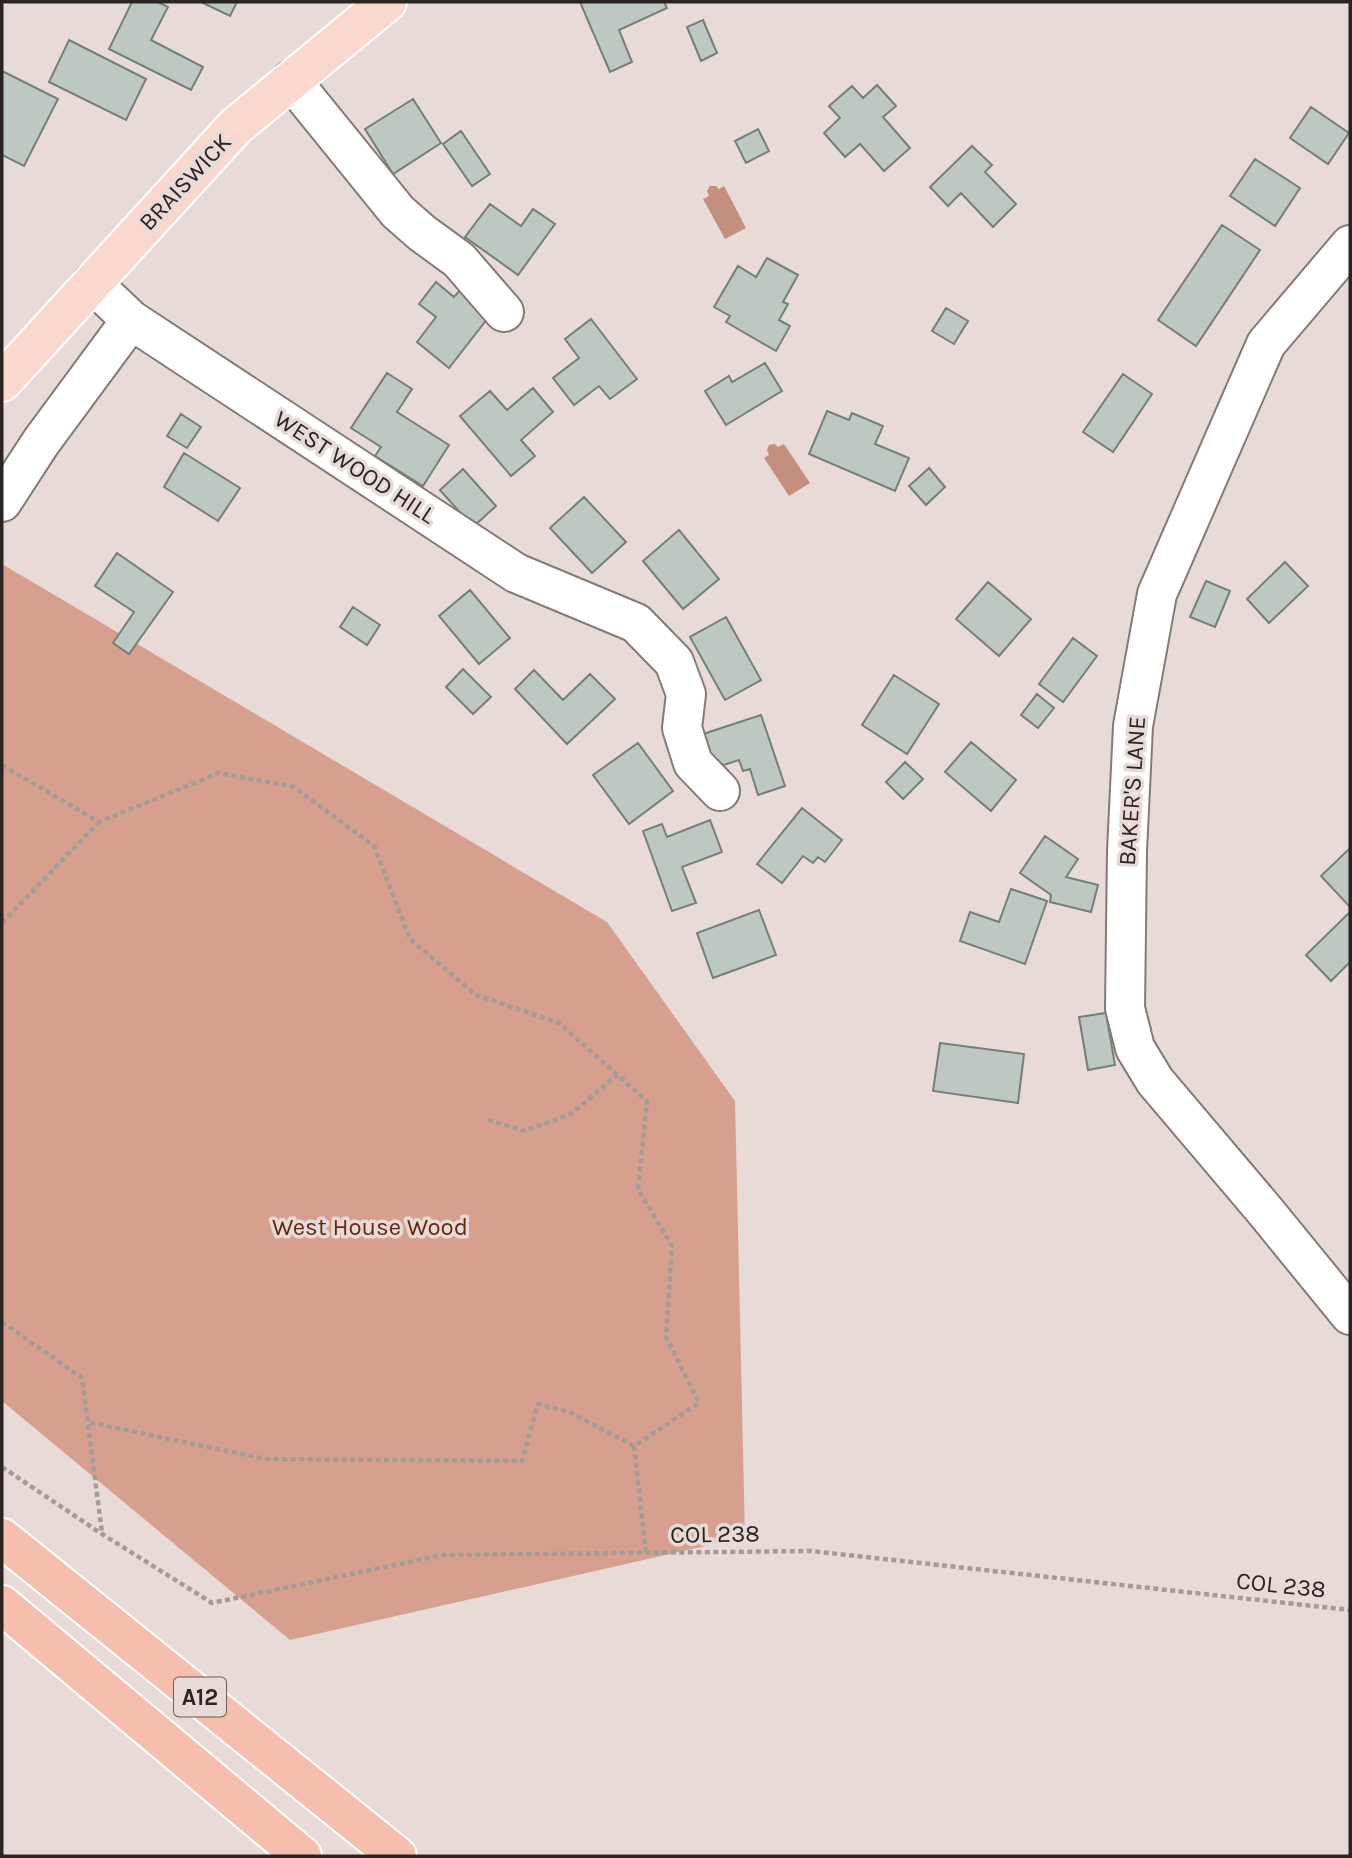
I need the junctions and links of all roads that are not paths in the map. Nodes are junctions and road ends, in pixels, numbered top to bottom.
1 (387, 2) edge
2 (291, 80) junction
3 (1350, 245) edge
4 (92, 283) junction
5 (503, 312) dead end
6 (131, 320) junction
7 (2, 382) edge
8 (2, 502) edge
9 (720, 791) dead end
10 (1350, 1315) edge
11 (2, 1538) edge
12 (2, 1605) edge
13 (302, 1856) edge
14 (397, 1856) edge

1 - 2 main road, BRAISWICK
2 - 4 main road, BRAISWICK
2 - 5 street
3 - 10 street, BAKER'S LANE
4 - 6 street, WEST WOOD HILL
4 - 7 main road, BRAISWICK
6 - 8 street
6 - 9 street, WEST WOOD HILL
11 - 14 highway, A12
12 - 13 highway, A12

